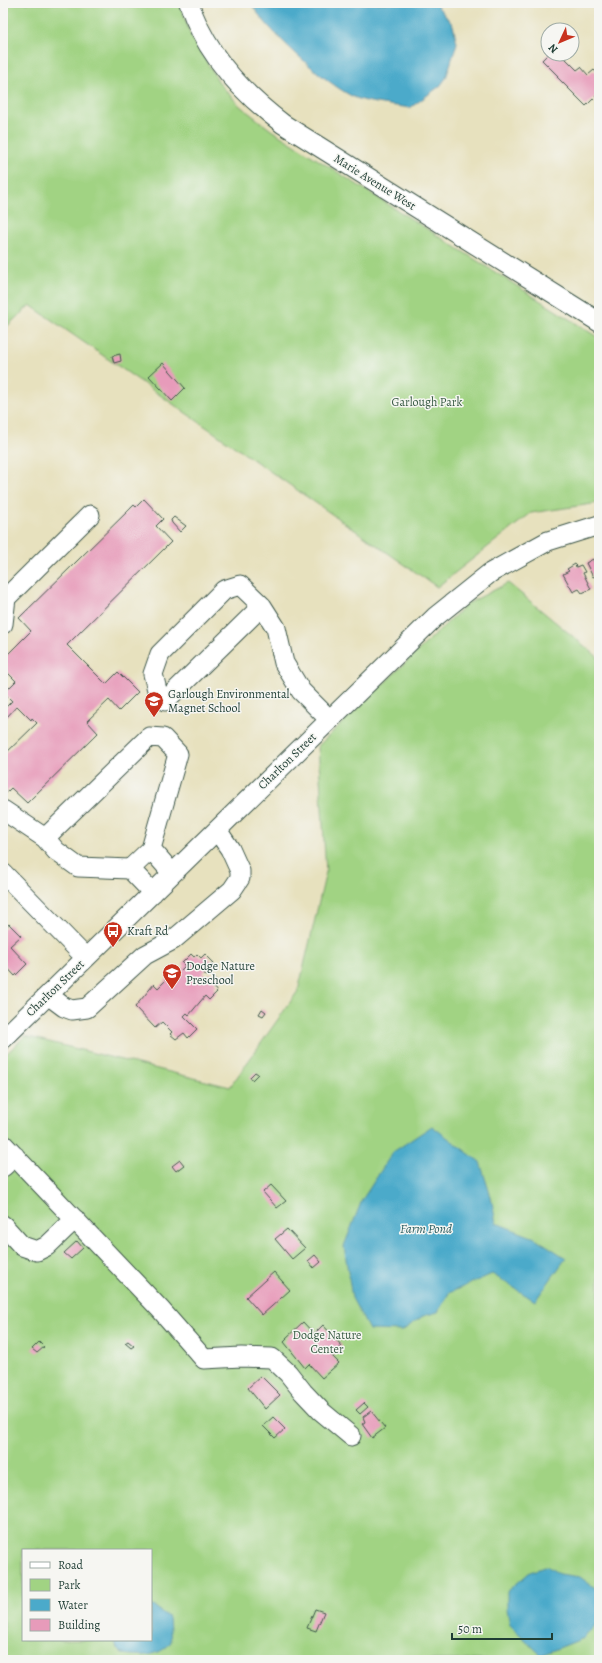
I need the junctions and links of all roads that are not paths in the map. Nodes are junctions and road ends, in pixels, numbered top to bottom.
1 (189, 3) edge
2 (599, 322) edge
3 (90, 515) dead end
4 (599, 525) edge
5 (262, 606) junction
6 (3, 624) edge
7 (330, 720) junction
8 (3, 810) edge
9 (217, 830) junction
10 (45, 838) junction
11 (151, 849) junction
12 (130, 869) junction
13 (3, 873) edge
14 (172, 873) junction
15 (153, 892) junction
16 (86, 958) junction
17 (48, 995) junction
18 (3, 1039) edge
19 (7, 1156) edge
20 (75, 1219) junction
21 (3, 1225) edge
22 (351, 1436) dead end

1 - 2 street, Marie Avenue West
3 - 6 street
4 - 7 street, Charlton Street
5 - 5 street
5 - 7 street
7 - 9 street, Charlton Street
8 - 10 street
9 - 14 street, Charlton Street
9 - 17 street
10 - 11 street
10 - 12 street
11 - 12 street
11 - 14 street
12 - 15 street
13 - 16 street
14 - 15 street, Charlton Street
15 - 16 street, Charlton Street
16 - 17 street, Charlton Street
17 - 18 street, Charlton Street
19 - 20 street
20 - 21 street
20 - 22 street

